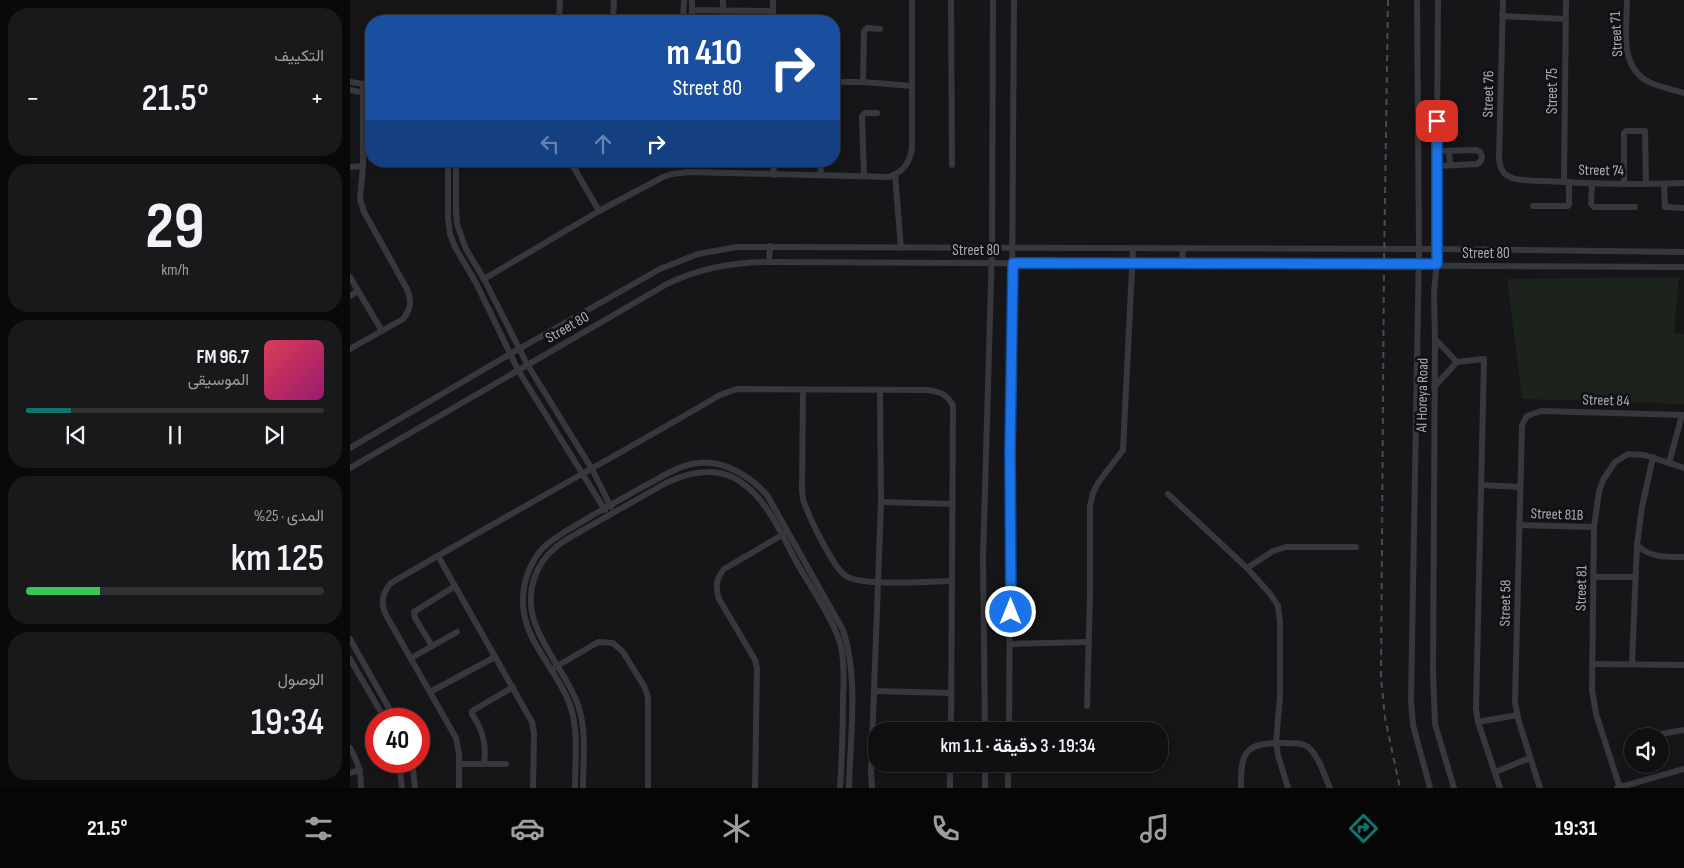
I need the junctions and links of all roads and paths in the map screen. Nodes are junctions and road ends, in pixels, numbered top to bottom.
1 (560, 0) edge
2 (614, 0) edge
3 (684, 0) edge
4 (692, 0) edge
5 (723, 0) edge
6 (773, 0) edge
7 (912, 0) edge
8 (951, 0) edge
9 (994, 0) edge
10 (1014, 0) edge
11 (1417, 0) edge
12 (1438, 0) edge
13 (1503, 0) edge
14 (1566, 0) edge
15 (1627, 0) edge
16 (692, 10) junction
17 (723, 10) junction
18 (773, 11) junction
19 (559, 15) edge
20 (613, 15) edge
21 (683, 15) edge
22 (692, 15) edge
23 (773, 15) edge
24 (1502, 16) junction
25 (1565, 19) junction
26 (880, 28) dead end
27 (350, 82) edge
28 (840, 82) edge
29 (864, 82) junction
30 (363, 85) joint
31 (912, 86) junction
32 (350, 90) edge
33 (362, 93) junction
34 (365, 93) edge
35 (1684, 93) edge
36 (877, 113) dead end
37 (1438, 151) junction
38 (1449, 151) junction
39 (952, 164) dead end
40 (1450, 165) junction
41 (350, 166) edge
42 (363, 166) junction
43 (1438, 166) junction
44 (448, 167) edge
45 (456, 167) edge
46 (773, 167) edge
47 (820, 167) edge
48 (574, 168) edge
49 (895, 174) junction
50 (774, 175) junction
51 (821, 176) junction
52 (864, 176) junction
53 (1517, 179) joint
54 (1566, 182) junction
55 (1592, 183) junction
56 (1624, 183) junction
57 (1684, 183) edge
58 (1646, 184) junction
59 (1664, 184) junction
60 (1533, 206) dead end
61 (1635, 207) dead end
62 (1684, 208) edge
63 (599, 211) junction
64 (770, 246) junction
65 (901, 248) junction
66 (992, 248) junction
67 (1013, 248) junction
68 (1183, 248) junction
69 (1133, 249) junction
70 (1419, 249) junction
71 (1438, 249) junction
72 (1684, 252) edge
73 (769, 262) junction
74 (990, 263) junction
75 (1013, 263) junction
76 (1182, 263) junction
77 (1132, 264) junction
78 (1419, 264) junction
79 (1437, 264) junction
80 (1684, 267) edge
81 (350, 277) edge
82 (484, 279) junction
83 (358, 291) junction
84 (350, 296) edge
85 (382, 331) junction
86 (1435, 339) junction
87 (350, 349) edge
88 (519, 350) junction
89 (510, 354) junction
90 (1457, 362) junction
91 (527, 364) junction
92 (518, 370) junction
93 (1434, 387) junction
94 (803, 390) junction
95 (880, 390) junction
96 (1683, 415) edge
97 (1528, 416) joint
98 (350, 448) edge
99 (1653, 457) junction
100 (1669, 463) junction
101 (350, 468) edge
102 (1684, 468) edge
103 (592, 470) junction
104 (583, 473) junction
105 (1481, 485) junction
106 (1520, 486) junction
107 (1168, 494) dead end
108 (881, 502) junction
109 (953, 504) junction
110 (607, 506) junction
111 (611, 514) junction
112 (1519, 525) junction
113 (1594, 527) junction
114 (788, 531) junction
115 (782, 535) junction
116 (1637, 545) junction
117 (1356, 547) dead end
118 (438, 556) junction
119 (1684, 558) edge
120 (1247, 568) junction
121 (1594, 577) junction
122 (1635, 577) junction
123 (952, 581) junction
124 (878, 582) junction
125 (455, 586) junction
126 (456, 632) dead end
127 (350, 640) edge
128 (1088, 642) junction
129 (1011, 644) junction
130 (432, 646) junction
131 (495, 657) junction
132 (411, 658) junction
133 (350, 659) edge
134 (1592, 664) junction
135 (1632, 664) junction
136 (1684, 665) edge
137 (557, 666) junction
138 (550, 669) junction
139 (513, 687) junction
140 (875, 691) junction
141 (430, 692) junction
142 (951, 693) junction
143 (1087, 706) dead end
144 (379, 708) edge
145 (389, 708) edge
146 (1517, 715) junction
147 (951, 722) edge
148 (985, 722) edge
149 (1009, 722) edge
150 (1478, 722) junction
151 (1684, 730) edge
152 (1669, 733) edge
153 (1276, 743) junction
154 (350, 748) edge
155 (1530, 758) junction
156 (459, 764) junction
157 (484, 764) junction
158 (506, 764) dead end
159 (1684, 768) edge
160 (360, 770) junction
161 (950, 772) edge
162 (985, 772) edge
163 (1008, 772) edge
164 (1495, 772) junction
165 (350, 773) edge
166 (400, 773) edge
167 (413, 773) edge
168 (360, 788) edge
169 (402, 788) edge
170 (415, 788) edge
171 (459, 788) edge
172 (533, 788) edge
173 (575, 788) edge
174 (583, 788) edge
175 (648, 788) edge
176 (755, 788) edge
177 (840, 788) edge
178 (849, 788) edge
179 (872, 788) edge
180 (950, 788) edge
181 (985, 788) edge
182 (1008, 788) edge
183 (1241, 788) edge
184 (1288, 788) edge
185 (1330, 788) edge
186 (1430, 788) edge
187 (1454, 788) edge
188 (1500, 788) edge
189 (1540, 788) edge
190 (1619, 788) edge

1 - 19 street
2 - 20 street
3 - 21 street
4 - 16 street
5 - 17 street
6 - 18 street
7 - 31 street
8 - 39 street
9 - 66 street
10 - 67 street
11 - 70 street, Al Horeya Road
12 - 37 street, Al Horeya Road
13 - 24 street, Street 76
14 - 25 street, Street 75
15 - 35 street, Street 71
16 - 17 street
16 - 22 street
17 - 18 street
18 - 23 street
24 - 25 street
24 - 53 street, Street 76
25 - 54 street, Street 75
26 - 29 street
27 - 30 street
28 - 29 street
29 - 31 street
30 - 33 street
31 - 49 street
32 - 33 street
33 - 34 street
33 - 42 street
36 - 52 street
37 - 38 street
37 - 43 street, Al Horeya Road
38 - 40 street
38 - 40 street
40 - 43 street
41 - 42 street
42 - 85 street
43 - 71 street, Al Horeya Road
44 - 89 street
45 - 82 street
46 - 50 street
47 - 51 street
48 - 63 street
49 - 52 street
49 - 65 street
50 - 51 street
50 - 63 street
51 - 52 street
53 - 54 street, Street 74
54 - 55 street, Street 74
54 - 60 street, Street 75
55 - 56 street, Street 74
55 - 61 street
56 - 58 street, Street 74
56 - 58 street
57 - 59 street, Street 74
58 - 59 street, Street 74
59 - 62 street
63 - 82 street
64 - 65 street, Street 80
64 - 73 street
64 - 88 street, Street 80
65 - 66 street, Street 80
66 - 67 street, Street 80
66 - 74 street
67 - 69 street, Street 80
67 - 75 street
68 - 69 street, Street 80
68 - 70 street, Street 80
68 - 76 street
69 - 77 street
70 - 71 street, Street 80
70 - 78 street, Al Horeya Road
71 - 72 street, Street 80
71 - 79 street, Al Horeya Road
73 - 74 street, Street 80
73 - 91 street, Street 80
74 - 75 street, Street 80
74 - 148 street
75 - 77 street, Street 80
75 - 129 street
76 - 77 street, Street 80
76 - 78 street, Street 80
77 - 128 street
78 - 79 street, Street 80
78 - 186 street, Al Horeya Road
79 - 80 street, Street 80
79 - 86 street, Al Horeya Road
81 - 83 street
82 - 88 street
83 - 84 street
83 - 85 street
85 - 87 street
86 - 90 street
86 - 93 street, Al Horeya Road
88 - 89 street, Street 80
88 - 91 street
89 - 92 street
89 - 98 street, Street 80
90 - 93 street
90 - 105 street
91 - 92 street, Street 80
91 - 103 street
92 - 101 street, Street 80
92 - 104 street
93 - 187 street, Al Horeya Road
94 - 95 street
94 - 103 street
94 - 124 street
95 - 108 street
95 - 109 street
96 - 97 street, Street 84
96 - 100 street
97 - 106 street, Street 58
99 - 100 street, Street 81
99 - 113 street, Street 81
99 - 116 street
100 - 102 street, Street 81
103 - 104 street
103 - 110 street
104 - 110 street
104 - 118 street
105 - 106 street
105 - 150 street
106 - 112 street, Street 58
107 - 120 street
108 - 109 street
108 - 124 street
109 - 123 street
110 - 111 street
110 - 114 street
110 - 138 street
111 - 115 street
111 - 137 street
112 - 113 street, Street 81B
112 - 146 street, Street 58
113 - 121 street, Street 81
114 - 115 street
114 - 178 street
115 - 176 street
115 - 177 street
116 - 119 street
116 - 122 street
117 - 120 street
118 - 125 street
118 - 132 street
120 - 153 street
121 - 122 street
121 - 134 street, Street 81
122 - 135 street
123 - 124 street
123 - 142 street
124 - 140 street
125 - 130 street
125 - 131 street
126 - 130 street
127 - 145 street
128 - 129 street
128 - 143 street
129 - 149 street
130 - 132 street
131 - 139 street
131 - 141 street
132 - 141 street
133 - 144 street
134 - 135 street
134 - 190 street, Street 81
135 - 136 street
137 - 138 street
137 - 174 street
137 - 175 street
138 - 173 street
139 - 157 street
139 - 172 street
140 - 142 street
140 - 179 street
141 - 156 street
142 - 147 street
146 - 150 street
146 - 155 street, Street 58
150 - 164 street
151 - 152 street
153 - 183 street
153 - 184 street
153 - 185 street
154 - 160 street
155 - 164 street
155 - 189 street, Street 58
156 - 157 street
156 - 171 street
157 - 158 street
159 - 190 street
160 - 165 street
160 - 168 street
161 - 180 street
162 - 181 street
163 - 182 street
164 - 188 street
166 - 169 street
167 - 170 street

